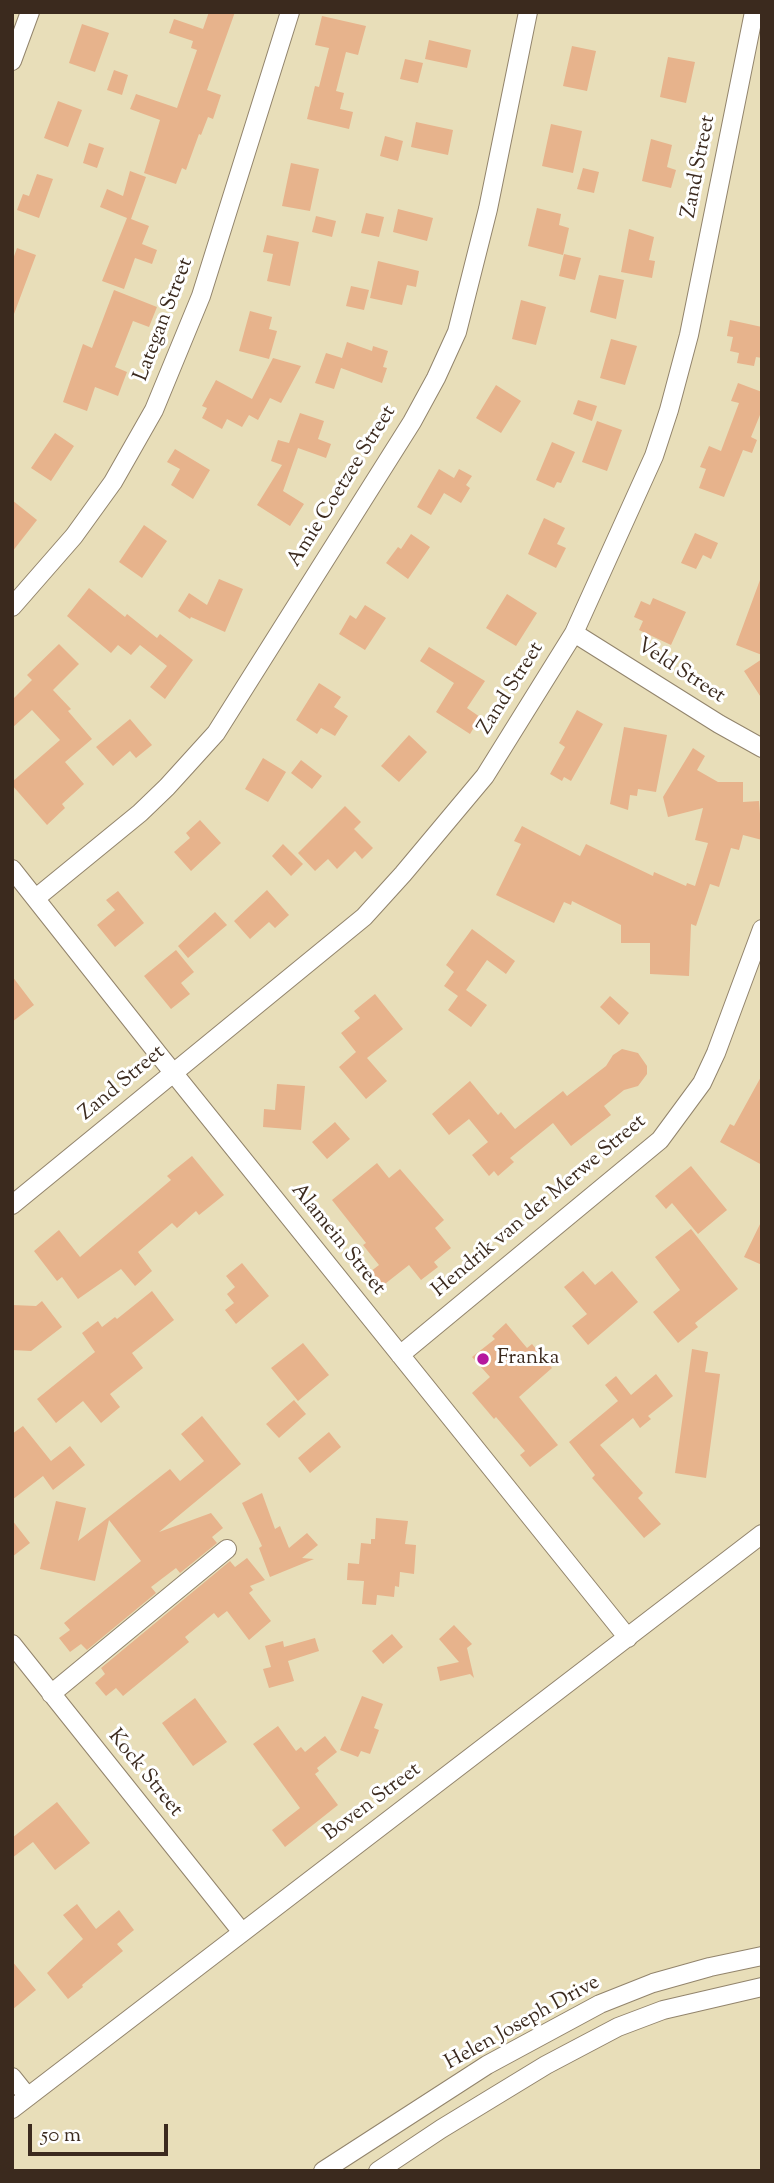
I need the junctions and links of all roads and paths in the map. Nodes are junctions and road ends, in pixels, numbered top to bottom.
1 (30, 12) edge
2 (290, 12) edge
3 (528, 12) edge
4 (754, 12) edge
5 (12, 61) edge
6 (12, 607) edge
7 (574, 633) junction
8 (762, 748) edge
9 (12, 869) edge
10 (36, 898) junction
11 (762, 929) edge
12 (173, 1071) junction
13 (12, 1205) edge
14 (400, 1355) junction
15 (762, 1534) edge
16 (227, 1549) dead end
17 (628, 1638) junction
18 (12, 1644) edge
19 (51, 1693) junction
20 (241, 1931) junction
21 (762, 1956) edge
22 (762, 1987) edge
23 (12, 2077) edge
24 (28, 2096) junction
25 (12, 2109) edge
26 (323, 2171) edge
27 (378, 2171) edge

1 - 5 street
2 - 6 street, Lategan Street
3 - 10 street, Amie Coetzee Street
4 - 7 street, Zand Street
7 - 8 street, Veld Street
7 - 12 street, Zand Street
9 - 10 street, Alamein Street
10 - 12 street, Alamein Street
11 - 14 street, Hendrik van der Merwe Street
12 - 13 street, Zand Street
12 - 14 street, Alamein Street
14 - 17 street, Alamein Street
15 - 17 street, Boven Street
16 - 19 street
17 - 20 street, Boven Street
18 - 19 street, Kock Street
19 - 20 street, Kock Street
20 - 24 street, Boven Street
21 - 26 street, Helen Joseph Drive
22 - 27 street
23 - 24 street
24 - 25 street, Boven Street

